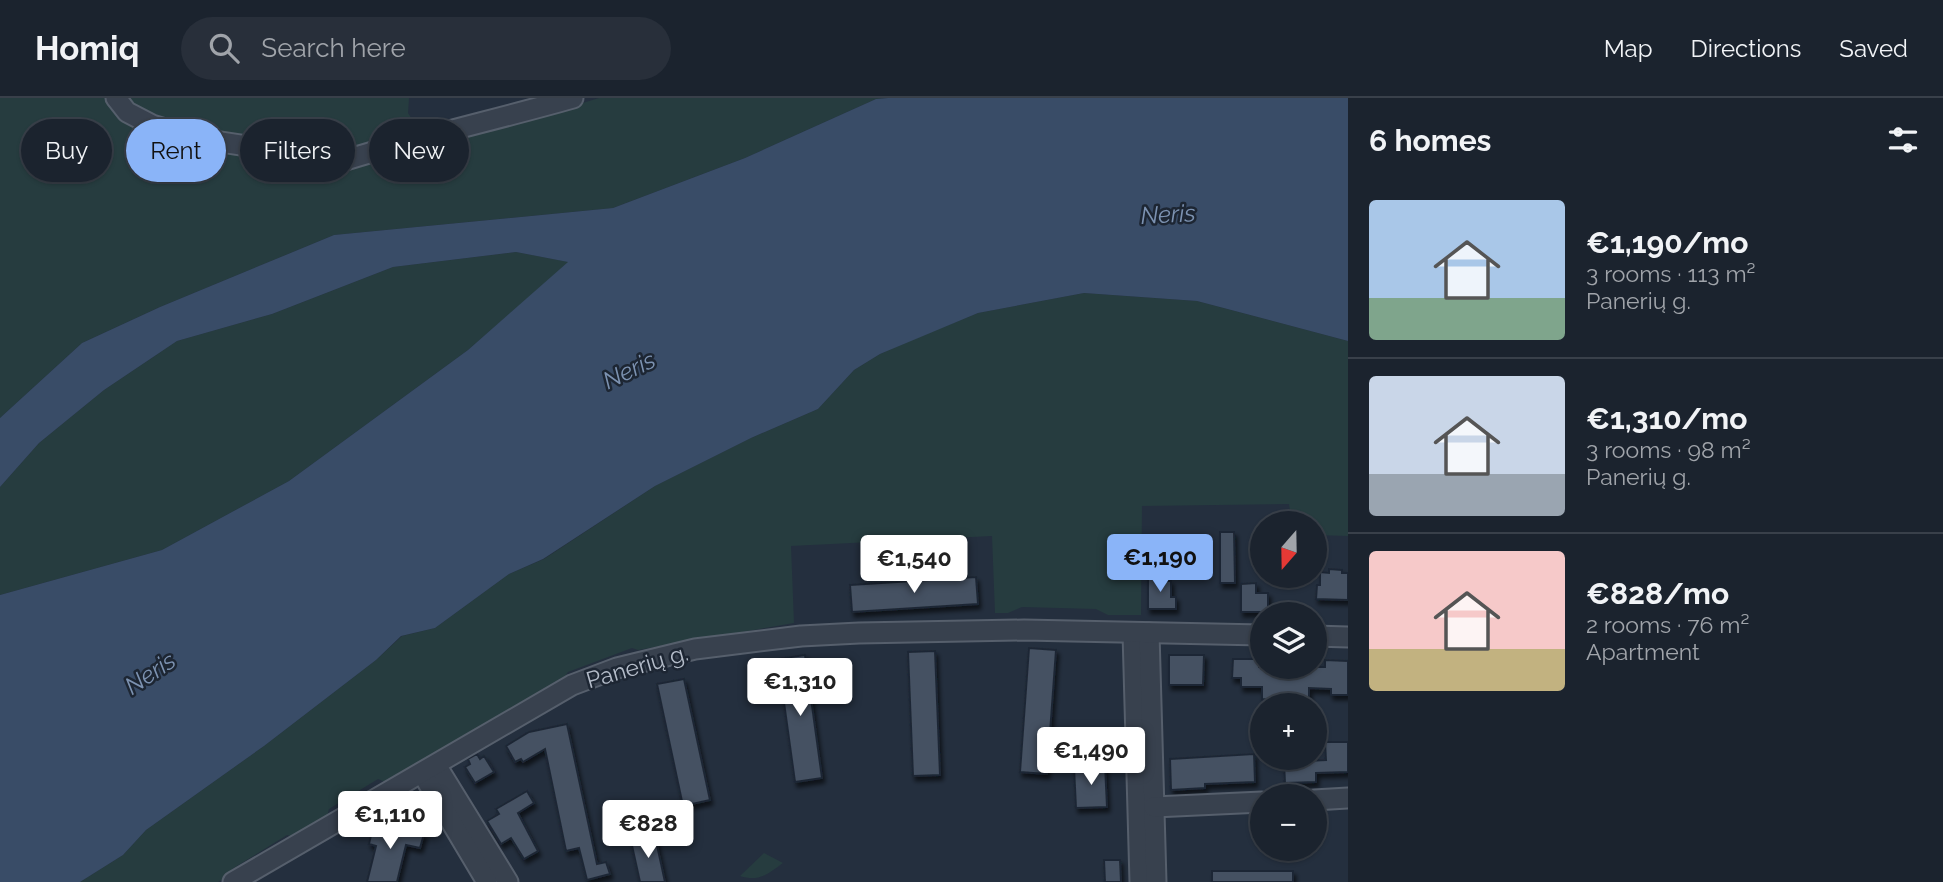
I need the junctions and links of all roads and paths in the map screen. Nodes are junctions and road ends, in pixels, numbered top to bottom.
1 (116, 98) edge
2 (573, 98) edge
3 (1141, 633) junction
4 (1250, 635) edge
5 (1327, 636) edge
6 (1348, 637) edge
7 (429, 769) junction
8 (1348, 798) edge
9 (1327, 799) edge
10 (1250, 803) edge
11 (1154, 807) junction
12 (233, 882) edge
13 (487, 882) edge
14 (508, 882) edge
15 (1140, 882) edge
16 (1156, 882) edge

1 - 2 street
3 - 4 street, Panerių g.
3 - 7 street, Panerių g.
3 - 11 street
3 - 15 street
5 - 6 street
7 - 12 street, Panerių g.
7 - 13 street
7 - 14 street
8 - 9 street
10 - 11 street
11 - 16 street

